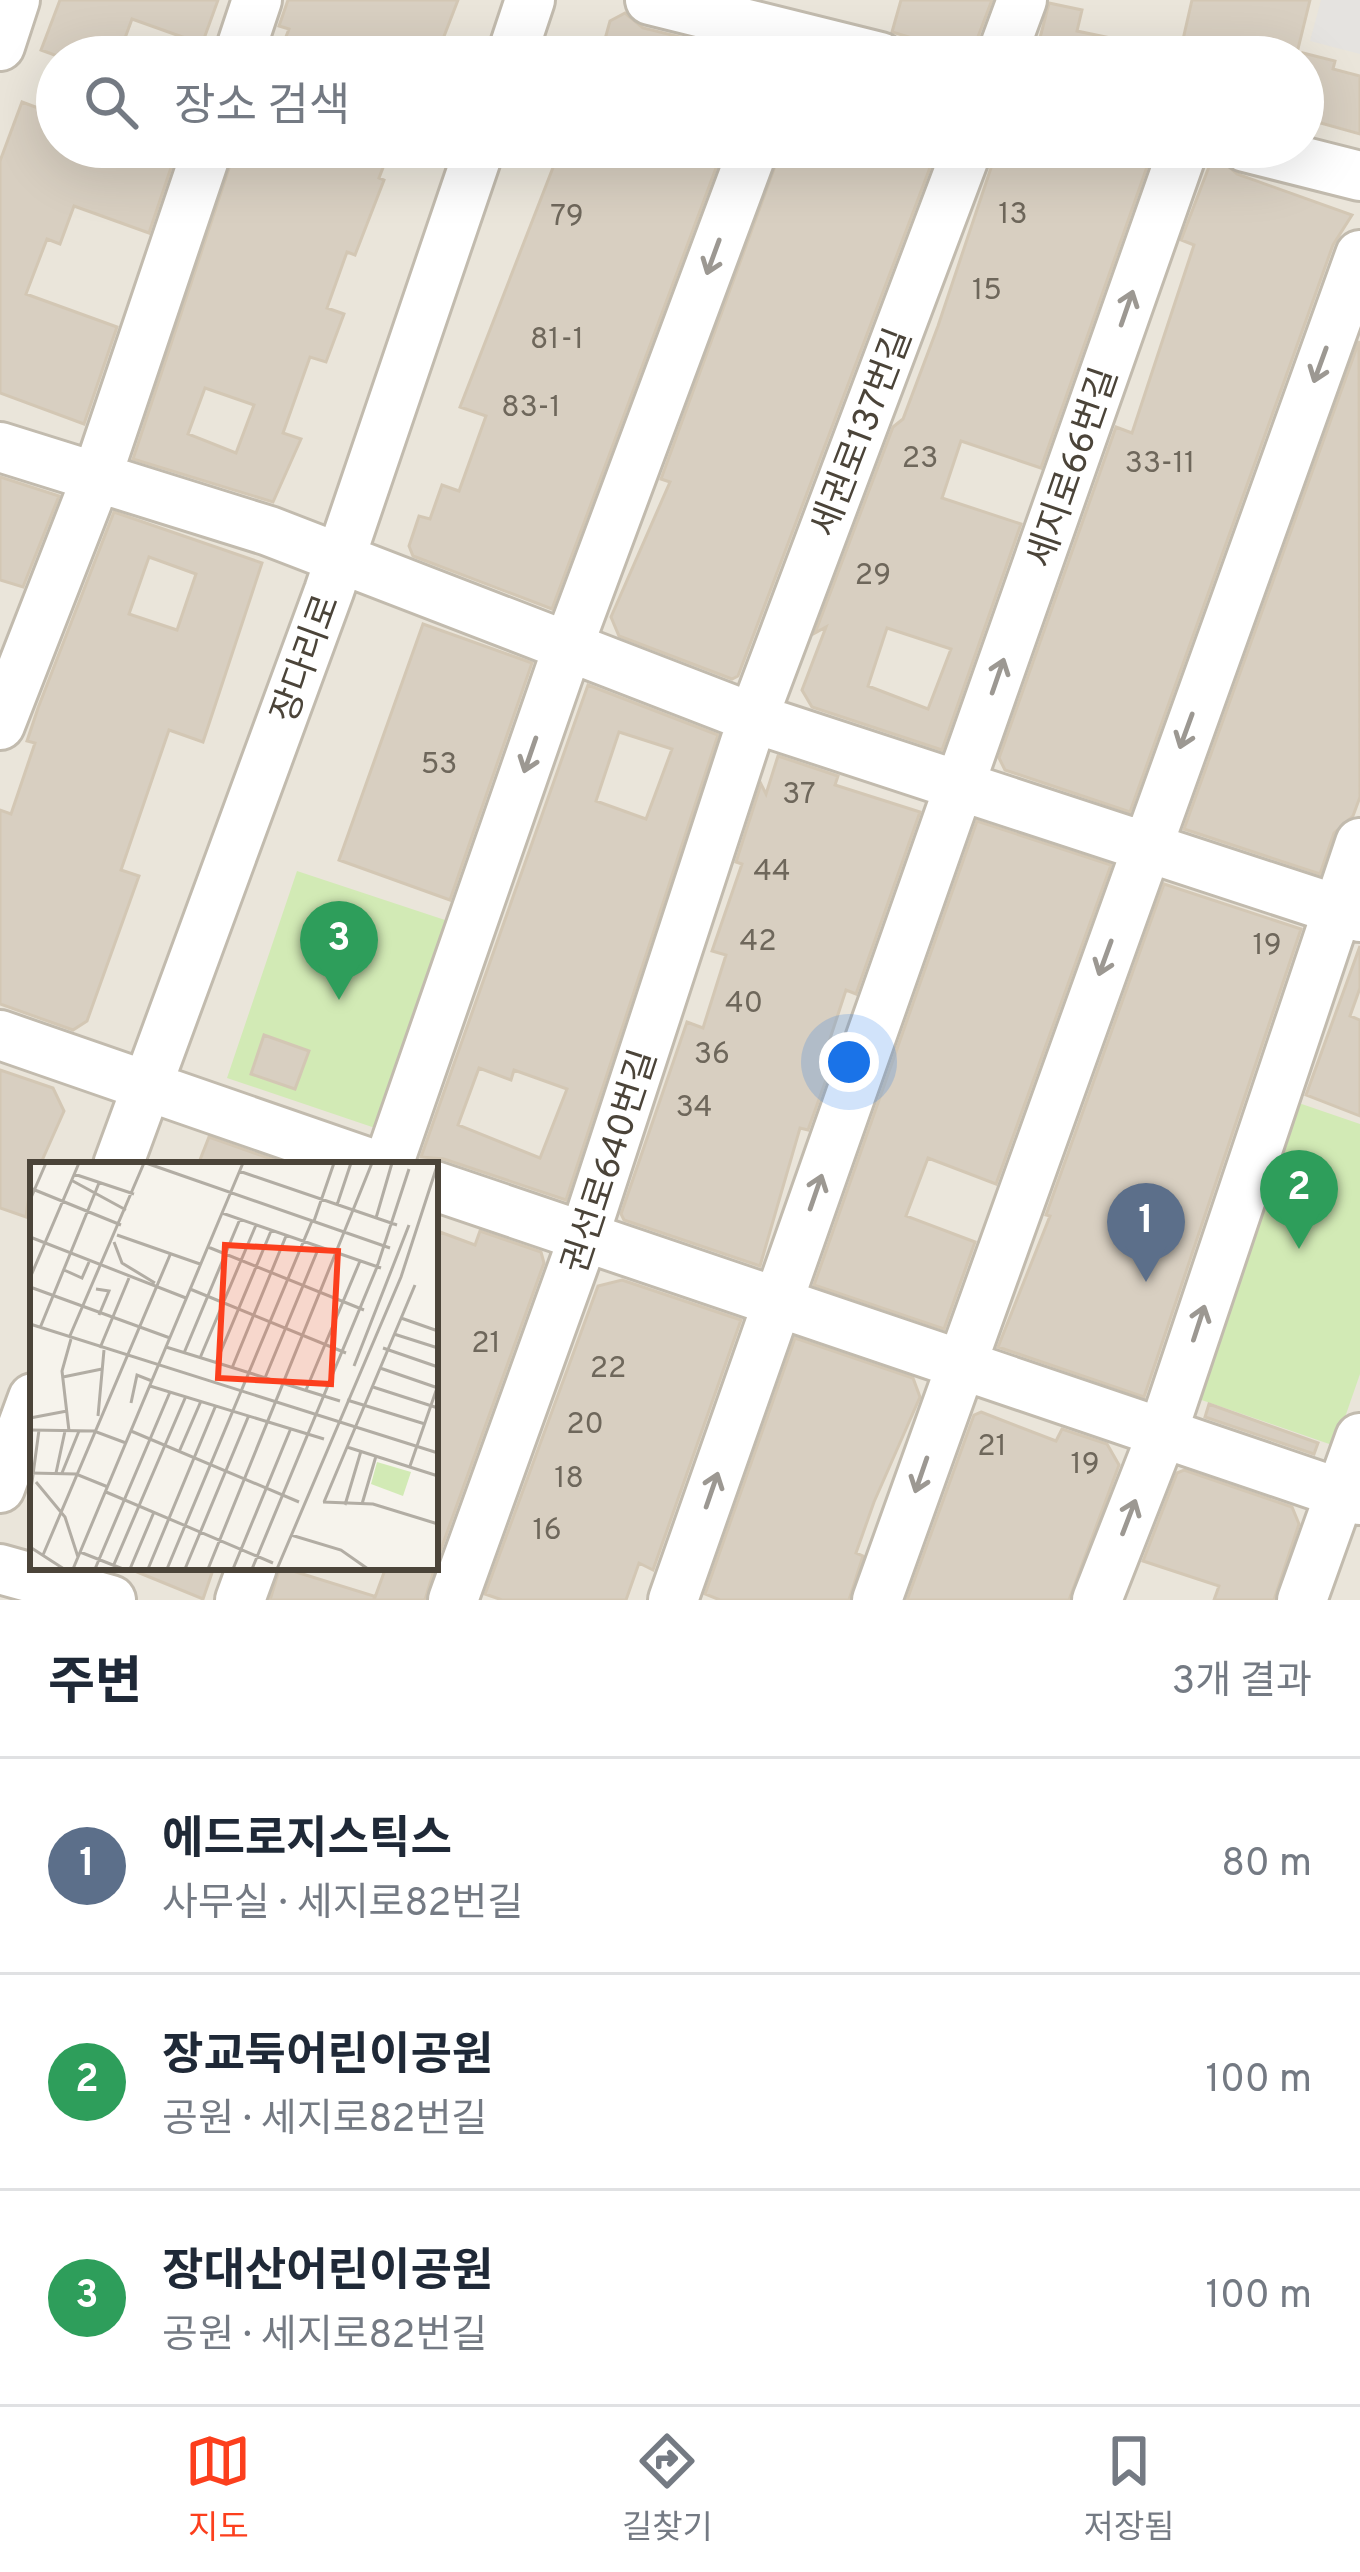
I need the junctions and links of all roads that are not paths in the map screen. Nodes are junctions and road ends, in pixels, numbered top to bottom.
1 (15, 0) edge
2 (257, 0) edge
3 (530, 0) edge
4 (650, 0) edge
5 (1022, 0) edge
6 (245, 36) edge
7 (518, 36) edge
8 (761, 36) edge
9 (1009, 36) edge
10 (0, 46) edge
11 (1324, 167) edge
12 (201, 168) edge
13 (473, 168) edge
14 (746, 168) edge
15 (960, 168) edge
16 (1177, 168) edge
17 (1360, 176) edge
18 (1360, 255) edge
19 (0, 447) edge
20 (96, 479) junction
21 (339, 560) junction
22 (569, 644) junction
23 (753, 718) junction
24 (0, 725) edge
25 (958, 787) junction
26 (1360, 844) edge
27 (1144, 848) junction
28 (1348, 914) edge
29 (0, 1035) edge
30 (149, 1085) junction
31 (119, 1162) edge
32 (367, 1162) edge
33 (389, 1162) edge
34 (438, 1187) edge
35 (583, 1239) junction
36 (777, 1302) junction
37 (960, 1365) junction
38 (30, 1406) edge
39 (1162, 1434) junction
40 (1360, 1438) edge
41 (0, 1488) edge
42 (1350, 1497) edge
43 (0, 1569) edge
44 (251, 1570) edge
45 (111, 1600) edge
46 (240, 1600) edge
47 (453, 1600) edge
48 (673, 1600) edge
49 (877, 1600) edge
50 (1097, 1600) edge
51 (1302, 1600) edge

1 - 10 street
2 - 6 street
3 - 7 street
4 - 8 street
5 - 9 street
11 - 17 street
12 - 20 street
13 - 21 street, 장다리로
14 -> 22 street
15 - 23 street, 세권로137번길
25 -> 16 street, 세지로66번길
18 -> 27 street
19 - 20 street
20 - 21 street
20 - 24 street
21 - 22 street
21 - 30 street, 장다리로
22 - 23 street
22 -> 33 street
23 - 25 street
23 - 35 street, 권선로640번길
25 - 27 street
36 -> 25 street, 세지로66번길
26 - 28 street
27 - 28 street
27 -> 37 street
39 -> 28 street
29 - 30 street
30 - 31 street, 장다리로
30 - 32 street
34 - 35 street
35 - 36 street
35 - 47 street, 권선로640번길
36 - 37 street
48 -> 36 street, 세지로66번길
37 - 39 street
37 -> 49 street
38 - 41 street
39 - 42 street
50 -> 39 street
40 - 42 street
42 - 51 street
43 - 45 street
44 - 46 street

